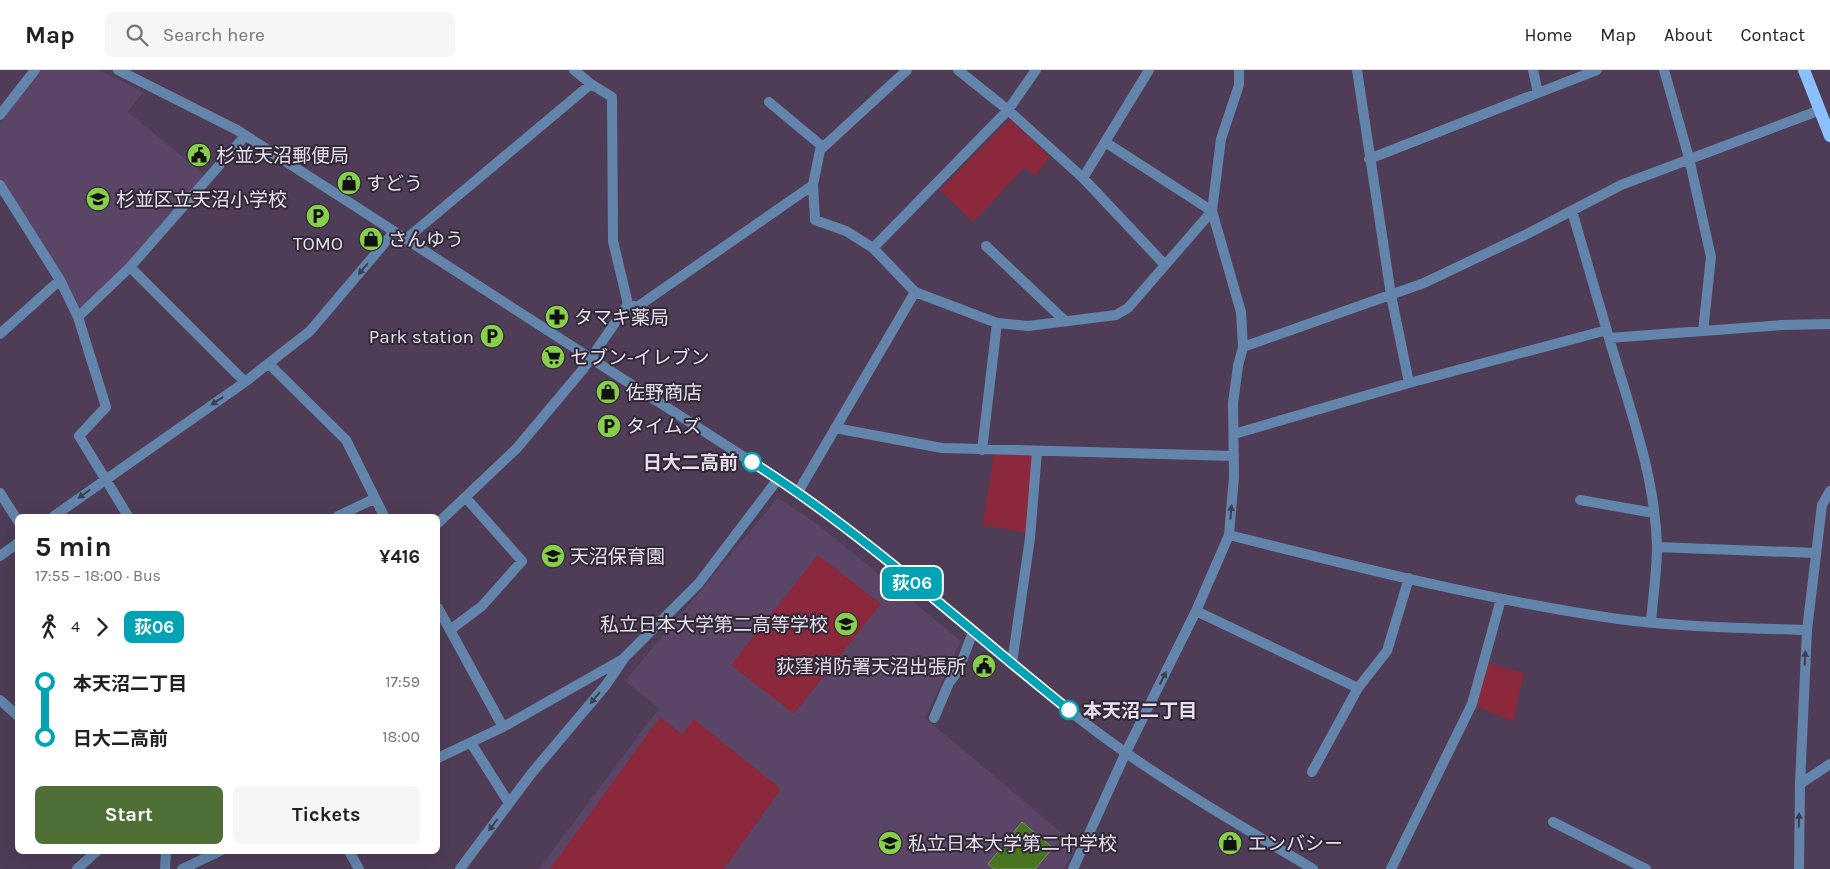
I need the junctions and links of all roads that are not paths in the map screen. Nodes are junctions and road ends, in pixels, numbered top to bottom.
1 (35, 70) edge
2 (118, 70) edge
3 (574, 70) edge
4 (907, 70) edge
5 (958, 70) edge
6 (1036, 70) edge
7 (1149, 70) edge
8 (1239, 70) edge
9 (1357, 70) edge
10 (1534, 70) edge
11 (1597, 70) edge
12 (1664, 70) edge
13 (1804, 70) edge
14 (591, 84) junction
15 (1538, 93) junction
16 (769, 102) dead end
17 (1008, 110) junction
18 (1820, 110) junction
19 (0, 115) edge
20 (245, 136) junction
21 (1830, 136) edge
22 (1105, 142) junction
23 (823, 148) junction
24 (1369, 158) junction
25 (1689, 158) junction
26 (1083, 178) junction
27 (0, 185) edge
28 (813, 185) junction
29 (1212, 211) junction
30 (1572, 211) junction
31 (394, 232) junction
32 (406, 239) junction
33 (986, 246) dead end
34 (873, 248) junction
35 (1165, 265) junction
36 (130, 267) junction
37 (60, 280) junction
38 (915, 292) junction
39 (1391, 295) junction
40 (628, 304) junction
41 (78, 317) junction
42 (1065, 321) junction
43 (997, 322) junction
44 (1830, 324) edge
45 (2, 327) edge
46 (1703, 331) junction
47 (1608, 334) junction
48 (1243, 348) junction
49 (589, 358) junction
50 (269, 364) junction
51 (245, 382) junction
52 (1409, 383) junction
53 (835, 428) junction
54 (1234, 434) junction
55 (982, 450) junction
56 (1038, 451) junction
57 (1234, 456) junction
58 (104, 479) junction
59 (778, 479) junction
60 (1830, 490) edge
61 (798, 492) junction
62 (0, 493) edge
63 (466, 498) junction
64 (374, 499) junction
65 (1580, 500) dead end
66 (1654, 513) junction
67 (57, 514) edge
68 (127, 514) edge
69 (342, 514) edge
70 (383, 514) edge
71 (15, 516) edge
72 (440, 521) edge
73 (1229, 535) junction
74 (15, 545) edge
75 (1657, 547) junction
76 (1816, 553) junction
77 (0, 556) edge
78 (1409, 578) junction
79 (1501, 599) junction
80 (1196, 611) junction
81 (440, 612) edge
82 (1651, 622) junction
83 (450, 630) junction
84 (1807, 630) junction
85 (973, 632) junction
86 (623, 659) junction
87 (1012, 663) junction
88 (1358, 688) junction
89 (0, 700) edge
90 (15, 713) edge
91 (934, 718) dead end
92 (503, 727) junction
93 (471, 743) junction
94 (1126, 752) junction
95 (440, 757) edge
96 (1830, 764) edge
97 (1312, 772) dead end
98 (1800, 784) junction
99 (509, 803) junction
100 (1553, 822) dead end
101 (94, 854) edge
102 (166, 854) edge
103 (214, 854) edge
104 (351, 854) edge
105 (77, 869) edge
106 (165, 869) edge
107 (182, 869) edge
108 (359, 869) edge
109 (460, 869) edge
110 (1074, 869) edge
111 (1312, 869) edge
112 (1391, 869) edge
113 (1646, 869) edge
114 (1799, 869) edge

1 - 19 street
2 - 20 street
3 - 14 street
4 - 23 street
5 - 17 street
6 - 17 street
7 - 22 street
8 - 29 street
9 - 24 street
10 - 15 street
11 - 15 street
12 - 25 street
13 - 18 main road
14 - 32 street
14 - 40 street
15 - 24 street
16 - 23 street
17 - 26 street
17 - 34 street
18 - 21 main road
18 - 25 street
20 - 31 street
20 - 36 street
22 - 26 street
22 - 29 street
23 - 28 street
24 - 39 street
25 - 30 street
25 - 46 street
26 - 35 street
27 - 37 street
28 - 34 street
28 - 40 street
29 - 35 street
29 - 48 street
30 - 39 street
30 - 47 street
31 - 32 street
31 -> 50 street
32 - 49 street
33 - 42 street
34 - 38 street
35 - 42 street
36 - 41 street
36 - 51 street
37 - 41 street
37 - 45 street
38 - 43 street
38 - 53 street
39 - 48 street
39 - 52 street
40 - 49 street
41 - 58 street
42 - 43 street
43 - 55 street
44 - 46 street
46 - 47 street
47 - 52 street
47 - 66 street
48 - 54 street
49 - 59 street
49 - 63 street
50 - 51 street
50 - 64 street
51 -> 58 street
52 - 54 street
53 - 55 street
53 - 61 street
54 - 57 street
55 - 56 street
56 - 57 street
56 - 87 street
73 -> 57 street
58 -> 67 street
58 - 68 street
59 - 61 street
59 - 86 street
60 - 76 street
61 - 85 street
62 - 71 street
63 - 72 street
63 - 83 street
64 - 69 street
64 - 70 street
65 - 66 street
66 - 75 street
73 - 78 street
73 - 80 street
74 - 77 street
75 - 76 street
75 - 82 street
76 - 84 street
78 - 79 street
78 - 88 street
79 - 82 street
79 - 112 street
80 - 88 street
94 -> 80 street
81 - 83 street
82 - 84 street
83 - 92 street
98 -> 84 street
85 - 87 street
85 - 91 street
86 - 92 street
86 -> 99 street
87 - 94 street
88 - 97 street
89 - 90 street
92 - 93 street
93 - 95 street
93 - 99 street
94 - 110 street
94 - 111 street
96 - 98 street
114 -> 98 street
99 -> 109 street
100 - 113 street
101 - 105 street
102 - 106 street
103 - 107 street
104 - 108 street

